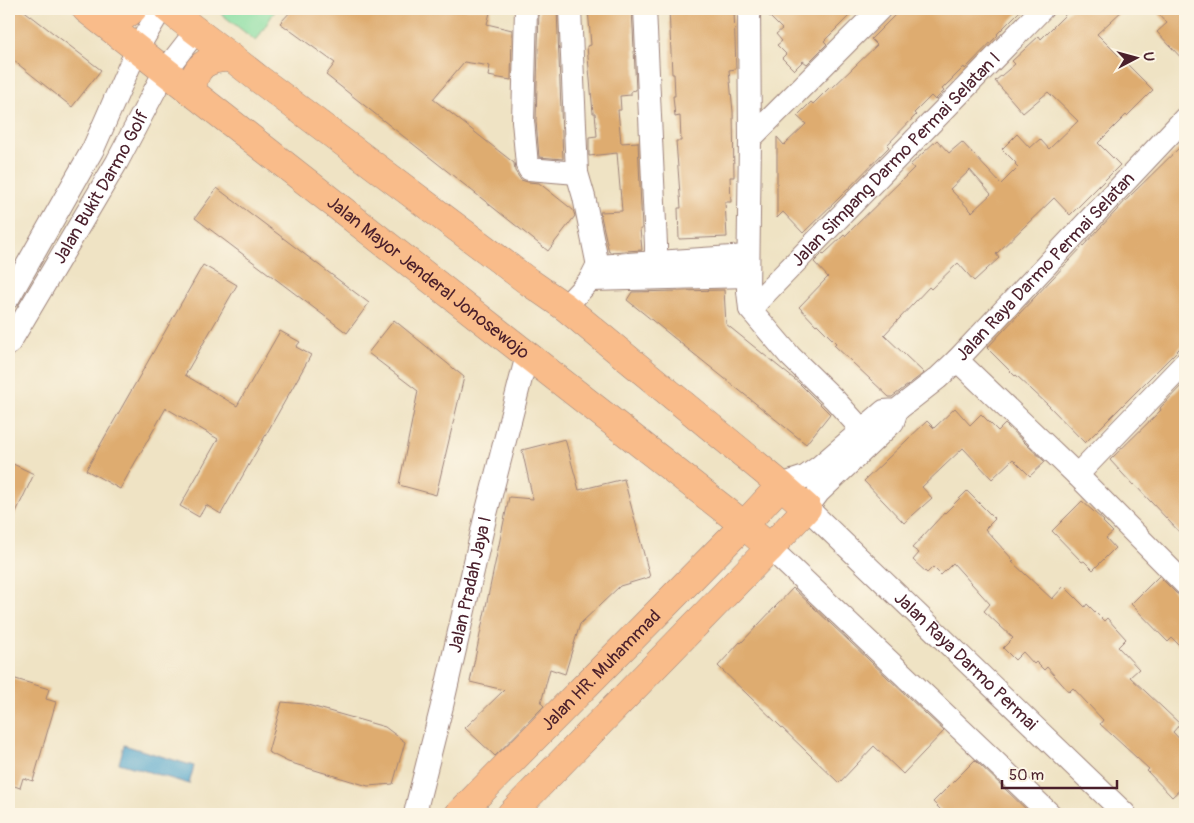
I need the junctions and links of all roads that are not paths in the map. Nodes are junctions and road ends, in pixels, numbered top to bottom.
1 (133, 9) edge
2 (161, 9) edge
3 (168, 9) edge
4 (526, 9) edge
5 (570, 9) edge
6 (645, 9) edge
7 (749, 9) edge
8 (880, 9) edge
9 (1042, 9) edge
10 (93, 14) edge
11 (196, 31) junction
12 (137, 49) junction
13 (232, 58) junction
14 (165, 71) junction
15 (192, 92) junction
16 (1185, 118) edge
17 (106, 119) junction
18 (133, 131) junction
19 (750, 140) junction
20 (577, 173) junction
21 (65, 199) junction
22 (87, 212) junction
23 (748, 266) junction
24 (656, 269) junction
25 (594, 273) junction
26 (9, 297) edge
27 (565, 307) junction
28 (750, 309) junction
29 (9, 344) edge
30 (527, 355) junction
31 (957, 360) junction
32 (1185, 364) edge
33 (897, 410) junction
34 (862, 430) junction
35 (1077, 474) junction
36 (781, 485) junction
37 (807, 508) junction
38 (744, 526) junction
39 (770, 548) junction
40 (1185, 584) edge
41 (415, 814) edge
42 (459, 814) edge
43 (511, 814) edge
44 (1050, 814) edge
45 (1125, 814) edge

1 - 10 main road
2 - 12 street, Jalan Bukit Darmo Golf
3 - 11 main road
4 - 20 street
5 - 20 street
6 - 24 street
7 - 19 street
8 - 19 street
9 - 28 street, Jalan Simpang Darmo Permai Selatan I
10 - 12 main road, Jalan Mayor Jenderal Jonosewojo
11 - 13 main road
11 - 14 street, Jalan Bukit Darmo Golf
12 - 14 main road, Jalan Mayor Jenderal Jonosewojo
12 - 17 street, Jalan Bukit Darmo Golf
13 - 15 main road
13 - 27 main road
14 - 15 main road, Jalan Mayor Jenderal Jonosewojo
14 - 18 street, Jalan Bukit Darmo Golf
15 - 30 main road, Jalan Mayor Jenderal Jonosewojo
16 - 31 street, Jalan Raya Darmo Permai Selatan
17 - 18 street
17 - 21 street, Jalan Bukit Darmo Golf
18 - 22 street, Jalan Bukit Darmo Golf
19 - 23 street
20 - 25 street
21 - 22 street
21 - 26 street, Jalan Bukit Darmo Golf
22 - 29 street, Jalan Bukit Darmo Golf
23 - 24 street
23 - 28 street
24 - 25 street
25 - 27 street
27 - 36 main road
28 - 34 street
30 - 38 main road, Jalan Mayor Jenderal Jonosewojo
30 - 41 street, Jalan Pradah Jaya I
31 - 33 street, Jalan Raya Darmo Permai Selatan
31 - 35 street
32 - 35 street
33 - 34 street, Jalan Raya Darmo Permai Selatan
33 - 37 street, Jalan Raya Darmo Permai Selatan
34 - 36 street, Jalan Raya Darmo Permai Selatan
35 - 40 street
36 - 37 main road
36 - 38 main road, Jalan HR. Muhammad
37 - 39 main road, Jalan HR. Muhammad
37 - 45 street, Jalan Raya Darmo Permai
38 - 39 main road, Jalan Mayor Jenderal Jonosewojo
38 - 42 main road, Jalan HR. Muhammad
39 - 43 main road, Jalan HR. Muhammad
39 - 44 street

